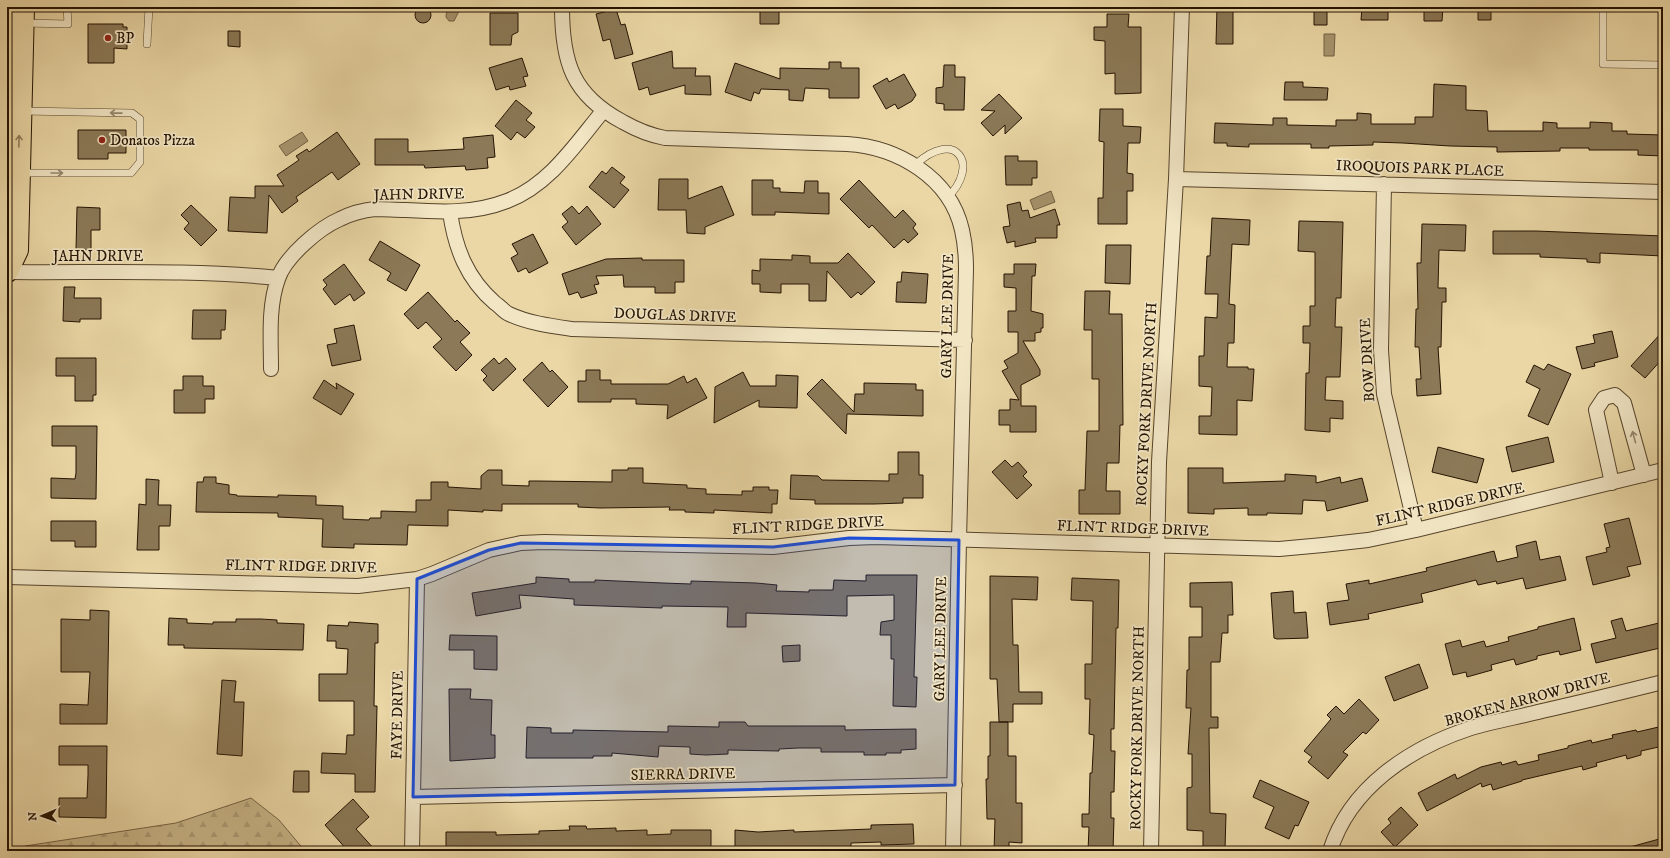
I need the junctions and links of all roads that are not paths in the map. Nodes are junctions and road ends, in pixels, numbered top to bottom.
1 (67, 7) edge
2 (149, 7) edge
3 (562, 7) edge
4 (1182, 7) edge
5 (1603, 7) edge
6 (23, 15) edge
7 (147, 44) dead end
8 (1663, 65) edge
9 (20, 111) junction
10 (602, 111) junction
11 (915, 165) junction
12 (18, 173) junction
13 (1176, 179) junction
14 (1384, 184) junction
15 (1663, 192) edge
16 (947, 198) junction
17 (450, 212) junction
18 (7, 271) edge
19 (278, 278) junction
20 (964, 340) junction
21 (271, 369) dead end
22 (1663, 470) edge
23 (1644, 475) junction
24 (1612, 483) junction
25 (1416, 530) junction
26 (959, 540) junction
27 (1158, 546) junction
28 (7, 577) edge
29 (417, 579) junction
30 (1663, 682) edge
31 (954, 785) junction
32 (413, 797) junction
33 (412, 851) edge
34 (953, 851) edge
35 (1151, 851) edge
36 (1330, 851) edge

1 - 6 lane
2 - 7 lane
3 - 10 street, GARY LEE DRIVE
4 - 13 street, ROCKY FORK DRIVE NORTH
5 - 8 lane
6 - 9 main road
12 -> 9 main road
12 -> 9 lane
10 - 11 street, GARY LEE DRIVE
10 - 17 street, JAHN DRIVE
11 - 16 street, GARY LEE DRIVE
11 - 16 lane
12 - 18 main road
13 - 14 street, IROQUOIS PARK PLACE
13 - 27 street, ROCKY FORK DRIVE NORTH
14 - 15 street, IROQUOIS PARK PLACE
14 - 25 street, BOW DRIVE
16 - 20 street, GARY LEE DRIVE
17 - 19 street, JAHN DRIVE
17 - 20 street, DOUGLAS DRIVE
18 - 19 street, JAHN DRIVE
19 - 21 street
20 - 26 street, GARY LEE DRIVE
22 - 23 street, FLINT RIDGE DRIVE
23 - 24 street, FLINT RIDGE DRIVE
23 -> 24 street
24 - 25 street, FLINT RIDGE DRIVE
25 - 27 street, FLINT RIDGE DRIVE
26 - 27 street, FLINT RIDGE DRIVE
26 - 29 street, FLINT RIDGE DRIVE
26 - 31 street, GARY LEE DRIVE
27 - 35 street, ROCKY FORK DRIVE NORTH
28 - 29 street, FLINT RIDGE DRIVE
29 - 32 street, FAYE DRIVE
30 - 36 street, BROKEN ARROW DRIVE
31 - 32 street, SIERRA DRIVE
31 - 34 street, GARY LEE DRIVE
32 - 33 street, FAYE DRIVE

